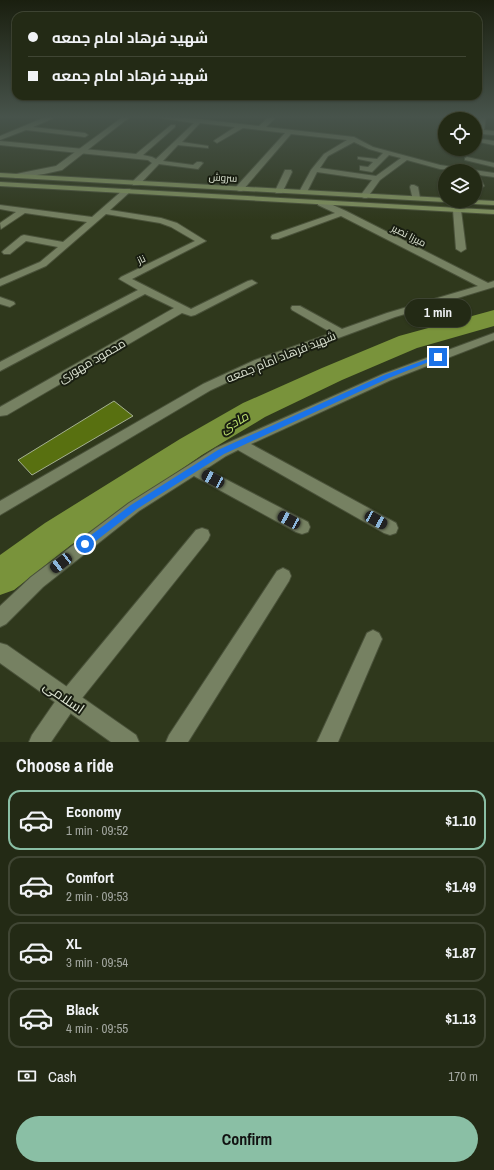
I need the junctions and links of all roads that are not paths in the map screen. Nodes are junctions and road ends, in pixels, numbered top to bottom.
1 (81, 151) edge
2 (88, 151) edge
3 (144, 151) edge
4 (168, 151) edge
5 (272, 151) edge
6 (334, 151) edge
7 (382, 151) edge
8 (388, 152) junction
9 (138, 156) junction
10 (408, 157) junction
11 (360, 158) dead end
12 (189, 160) dead end
13 (379, 161) junction
14 (156, 162) junction
15 (199, 163) dead end
16 (463, 164) edge
17 (494, 165) edge
18 (183, 166) junction
19 (438, 166) edge
20 (59, 168) junction
21 (364, 168) dead end
22 (315, 170) junction
23 (288, 172) dead end
24 (482, 173) edge
25 (0, 175) edge
26 (494, 175) edge
27 (16, 176) junction
28 (377, 178) junction
29 (71, 179) junction
30 (136, 183) junction
31 (0, 184) edge
32 (414, 187) dead end
33 (239, 188) junction
34 (127, 191) junction
35 (279, 191) junction
36 (304, 192) junction
37 (364, 196) junction
38 (416, 198) junction
39 (438, 200) edge
40 (482, 202) edge
41 (482, 202) edge
42 (321, 203) junction
43 (494, 203) edge
44 (0, 207) edge
45 (433, 209) junction
46 (457, 210) junction
47 (23, 211) junction
48 (104, 211) junction
49 (494, 212) edge
50 (342, 214) junction
51 (93, 220) junction
52 (1, 226) edge
53 (275, 237) dead end
54 (64, 245) junction
55 (461, 249) dead end
56 (6, 252) dead end
57 (0, 283) edge
58 (252, 283) dead end
59 (491, 285) edge
60 (145, 290) junction
61 (0, 300) edge
62 (10, 304) dead end
63 (182, 308) junction
64 (296, 308) dead end
65 (341, 333) junction
66 (494, 336) edge
67 (0, 367) edge
68 (2, 412) dead end
69 (239, 444) junction
70 (194, 469) junction
71 (0, 509) edge
72 (302, 527) dead end
73 (390, 528) dead end
74 (202, 535) dead end
75 (283, 576) dead end
76 (0, 618) edge
77 (373, 639) dead end
78 (0, 652) edge
79 (68, 700) junction
80 (39, 742) edge
81 (128, 742) edge
82 (176, 742) edge
83 (327, 742) edge

1 - 20 street
2 - 9 street
3 - 9 street
4 - 14 street
5 - 33 street
6 - 22 street
7 - 8 street
8 - 10 street
8 - 13 street
9 - 14 street
10 - 19 street
10 - 28 street
11 - 13 street
12 - 18 street
13 - 21 street
14 - 18 street
14 - 30 street
15 - 18 street
16 - 17 street
20 - 27 street
20 - 29 street
22 - 28 street
22 - 36 street
23 - 35 street
24 - 26 street
25 - 27 main road, سروش
27 - 29 main road, سروش
28 - 37 street
29 - 30 main road, سروش
30 - 33 main road, سروش
31 - 34 main road, سروش
32 - 38 street
33 - 35 main road, سروش
34 - 42 main road, سروش
34 - 48 street
35 - 36 main road, سروش
36 - 37 main road, سروش
37 - 38 main road, سروش
38 - 39 main road, سروش
40 - 43 main road
41 - 43 main road
42 - 45 main road, سروش
42 - 50 street, میرزا نصیر
44 - 47 street
45 - 46 main road
45 - 49 main road
46 - 49 main road
46 - 55 street
47 - 51 street
47 - 52 street
48 - 51 street
48 - 60 street, ناز
50 - 53 street
50 - 59 street, میرزا نصیر
51 - 54 street
54 - 56 street
54 - 57 street
58 - 63 street, ناز
59 - 65 street, شهید فرهاد امام جمعه
60 - 63 street, ناز
60 - 67 street
61 - 62 street
63 - 68 street, محمود مهوری
64 - 65 street
65 - 71 street, شهید فرهاد امام جمعه
66 - 69 street
69 - 70 street
69 - 73 street
70 - 72 street
70 - 76 street
74 - 79 street
75 - 82 street
77 - 83 street
78 - 79 street, اسلامی
79 - 80 street
79 - 81 street, اسلامی

